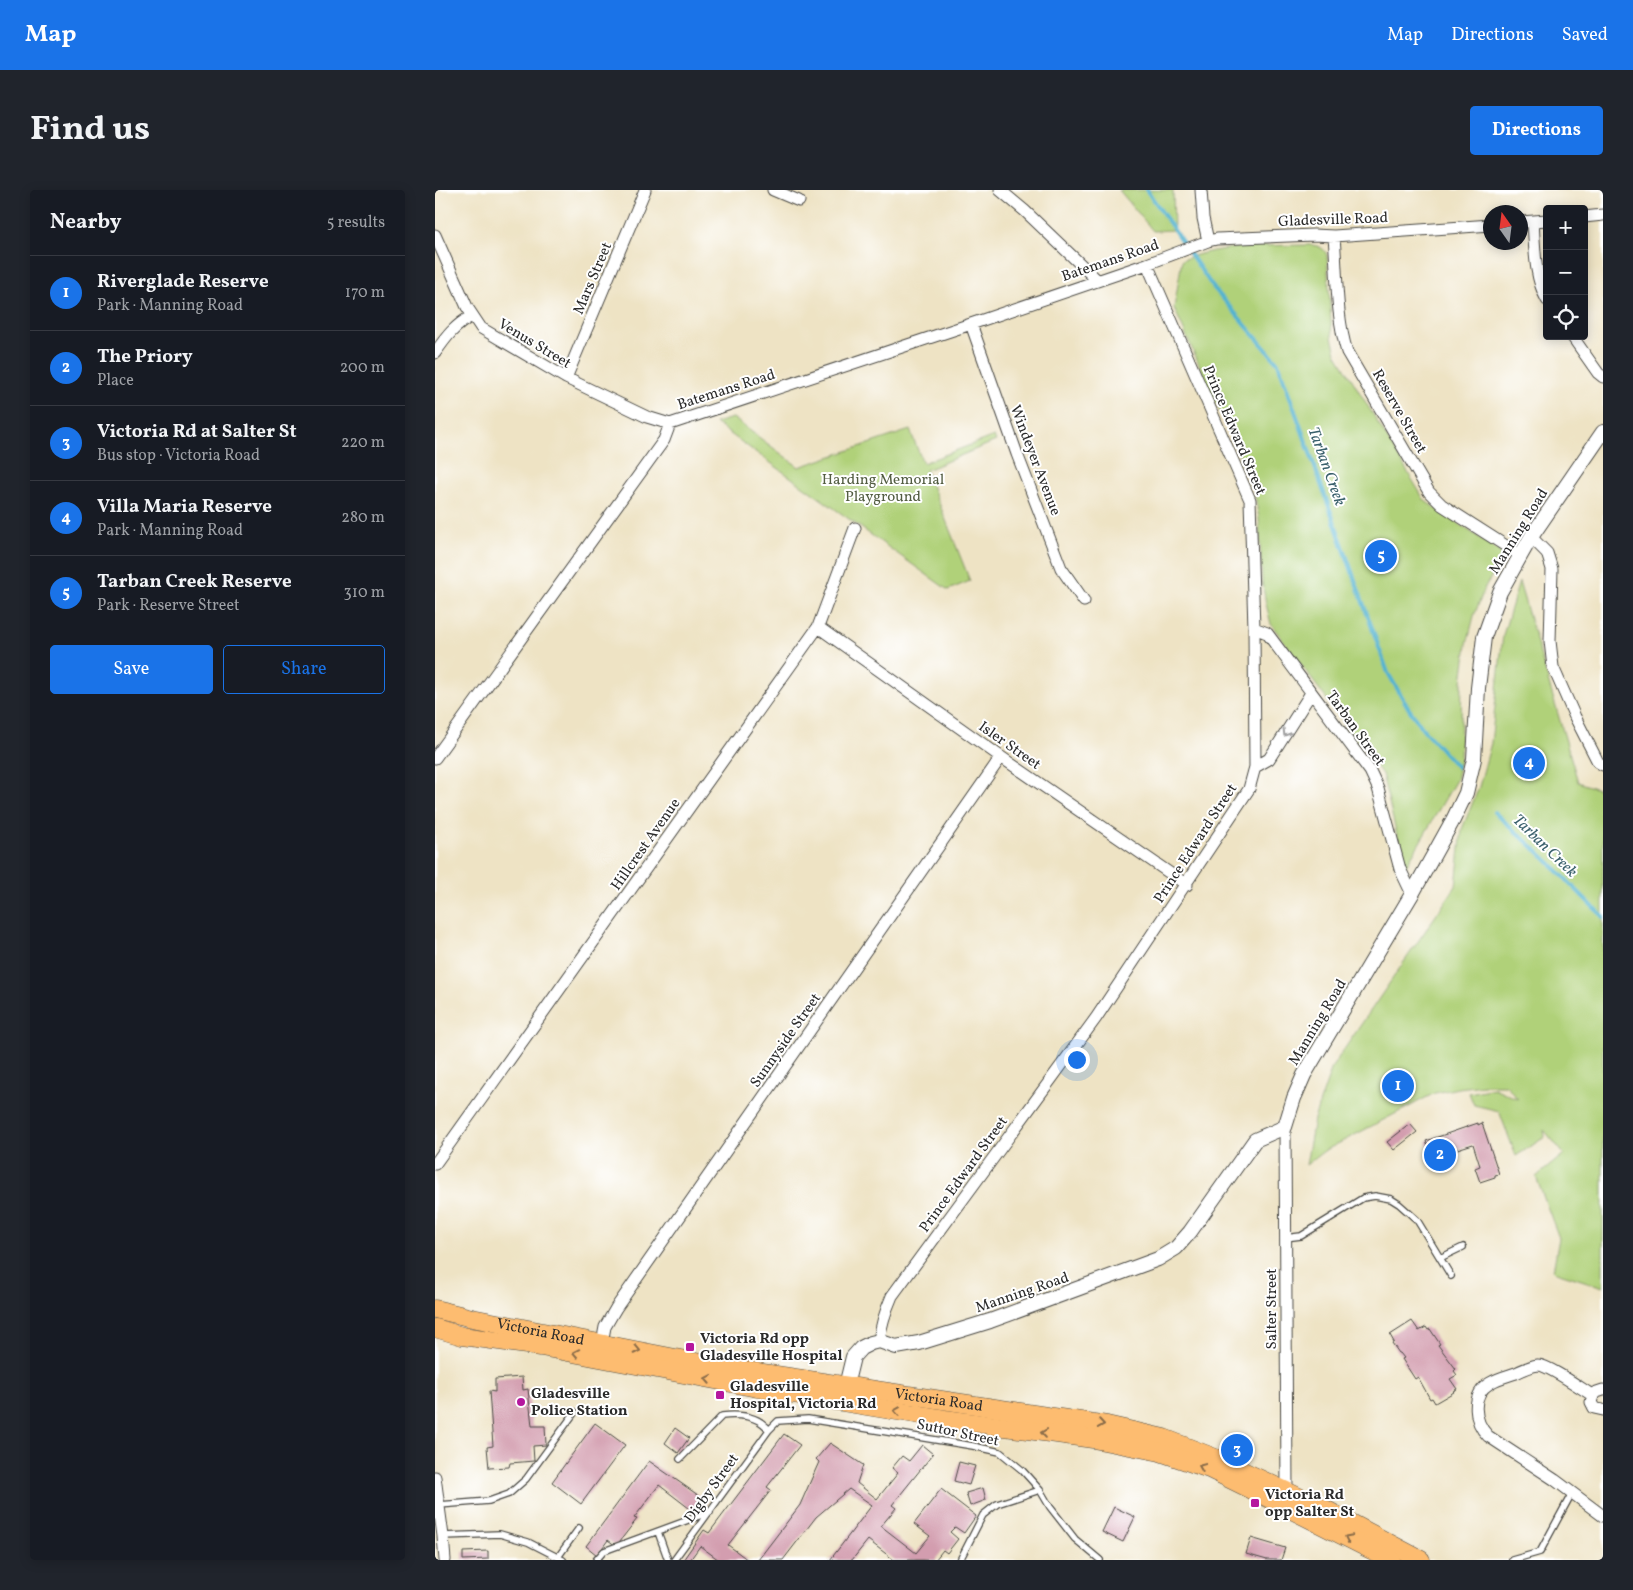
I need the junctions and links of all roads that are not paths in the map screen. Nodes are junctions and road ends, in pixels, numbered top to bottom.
1 (645, 190) edge
2 (773, 190) edge
3 (1000, 190) edge
4 (1201, 190) edge
5 (799, 201) dead end
6 (1603, 215) edge
7 (1588, 217) edge
8 (1543, 221) edge
9 (1528, 222) edge
10 (1533, 222) junction
11 (1483, 226) edge
12 (435, 235) edge
13 (1334, 236) junction
14 (1205, 242) junction
15 (1179, 252) joint
16 (1147, 264) junction
17 (1097, 280) junction
18 (1544, 295) edge
19 (472, 316) junction
20 (971, 324) junction
21 (1575, 340) edge
22 (435, 353) edge
23 (1603, 377) edge
24 (565, 378) junction
25 (670, 424) junction
26 (1603, 432) edge
27 (855, 528) dead end
28 (1531, 537) junction
29 (1520, 555) junction
30 (1084, 601) dead end
31 (818, 627) junction
32 (1254, 628) junction
33 (1311, 693) junction
34 (1001, 757) junction
35 (435, 758) edge
36 (1603, 765) edge
37 (1255, 767) junction
38 (1187, 885) junction
39 (1412, 894) junction
40 (1285, 1127) junction
41 (435, 1164) edge
42 (1285, 1238) junction
43 (1463, 1247) dead end
44 (1440, 1258) junction
45 (1451, 1276) dead end
46 (435, 1308) edge
47 (435, 1328) edge
48 (879, 1341) junction
49 (602, 1343) junction
50 (1603, 1390) edge
51 (844, 1394) junction
52 (1592, 1395) junction
53 (1603, 1410) edge
54 (575, 1412) dead end
55 (769, 1430) junction
56 (680, 1459) dead end
57 (435, 1477) edge
58 (1040, 1490) junction
59 (1287, 1491) junction
60 (1572, 1493) junction
61 (439, 1505) junction
62 (710, 1512) junction
63 (1603, 1516) edge
64 (579, 1528) dead end
65 (658, 1532) junction
66 (443, 1536) junction
67 (560, 1558) edge
68 (445, 1560) edge
69 (596, 1560) edge
70 (668, 1560) edge
71 (674, 1560) edge
72 (960, 1560) edge
73 (1100, 1560) edge
74 (1391, 1560) edge
75 (1421, 1560) edge
76 (1513, 1560) edge

1 - 24 street, Mars Street
2 - 5 street
3 - 17 street
4 - 14 street
6 - 7 street
8 - 10 street
9 - 10 street
10 - 18 street
11 - 13 street, Gladesville Road
12 - 19 street, Venus Street
13 - 14 street, Gladesville Road
13 - 29 street, Reserve Street
14 - 15 street, Gladesville Road
15 - 16 street, Batemans Road
16 - 17 street, Batemans Road
16 - 32 street, Prince Edward Street
17 - 20 street, Batemans Road
19 - 22 street
19 - 24 street, Venus Street
20 - 25 street, Batemans Road
20 - 30 street, Windeyer Avenue
21 - 23 street
24 - 25 street, Venus Street
25 - 35 street, Batemans Road
26 - 28 street, Manning Road
27 - 31 street, Hillcrest Avenue
28 - 29 street, Manning Road
28 - 36 street
29 - 39 street, Manning Road
31 - 34 street, Isler Street
31 - 41 street, Hillcrest Avenue
32 - 33 street, Tarban Street
32 - 37 street, Prince Edward Street
33 -> 37 street
33 - 39 street, Tarban Street
34 - 38 street, Isler Street
34 - 49 street, Sunnyside Street
37 - 38 street, Prince Edward Street
38 - 48 street, Prince Edward Street
39 - 40 street, Manning Road
40 - 42 street, Salter Street
40 - 48 street, Manning Road
42 - 44 lane
42 - 59 street, Salter Street
43 - 44 lane
44 - 45 lane
46 - 49 highway, Victoria Road
51 -> 47 highway, Victoria Road
48 - 51 street
49 -> 51 highway, Victoria Road
50 - 52 street
51 -> 59 highway, Victoria Road
74 -> 51 highway, Victoria Road
52 - 53 street
52 - 60 street
54 - 61 lane
55 - 56 lane
55 - 58 lane, Suttor Street
55 - 62 lane, Digby Street
57 - 61 street
58 - 72 lane
58 - 73 lane, Suttor Street
59 - 75 highway, Victoria Road
60 - 63 street
60 - 76 lane
61 - 66 street
62 - 65 lane
62 - 71 lane, Digby Street
64 - 67 lane
65 - 69 lane
65 - 70 lane
66 - 67 lane
66 - 68 street

